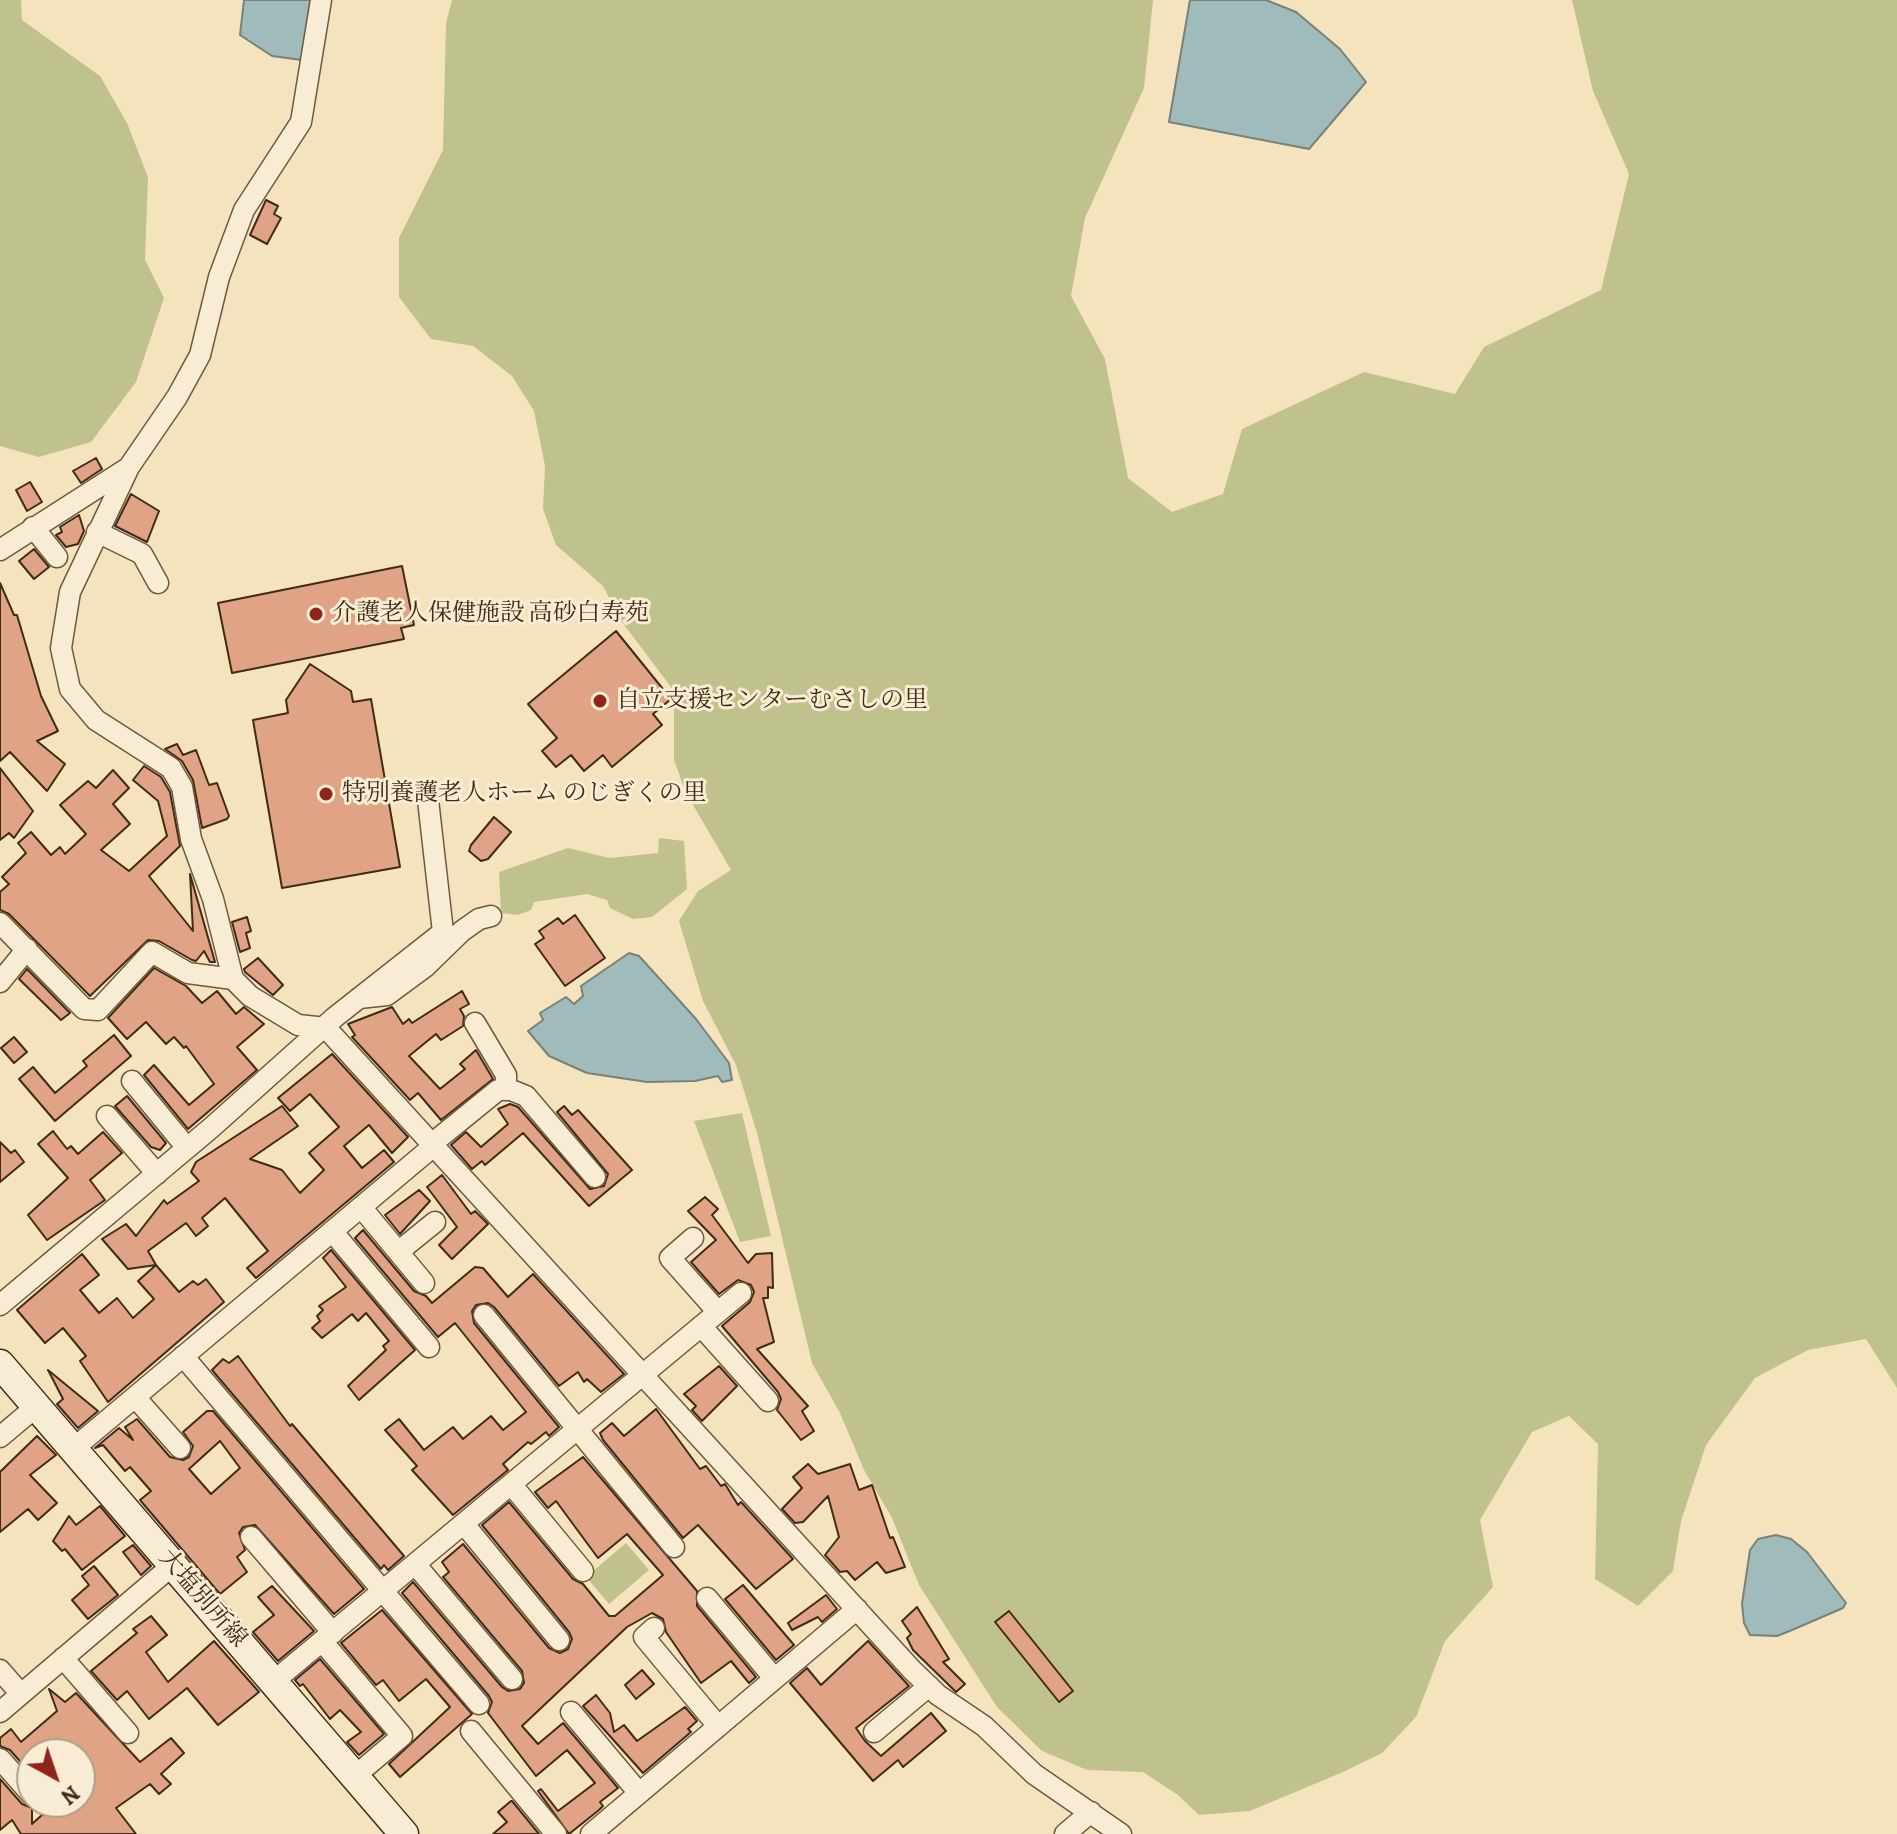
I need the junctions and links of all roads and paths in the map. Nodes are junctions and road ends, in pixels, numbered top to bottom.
1 (321, 0) edge
2 (129, 467) junction
3 (33, 527) junction
4 (97, 532) junction
5 (0, 550) edge
6 (57, 557) dead end
7 (158, 583) dead end
8 (427, 791) dead end
9 (491, 916) dead end
10 (0, 923) edge
11 (27, 949) junction
12 (233, 979) junction
13 (0, 982) edge
14 (359, 998) junction
15 (475, 1023) dead end
16 (326, 1028) junction
17 (132, 1081) dead end
18 (506, 1090) junction
19 (107, 1116) dead end
20 (435, 1143) junction
21 (187, 1148) junction
22 (157, 1174) junction
23 (595, 1177) dead end
24 (361, 1207) junction
25 (435, 1222) dead end
26 (332, 1231) junction
27 (693, 1238) dead end
28 (398, 1252) junction
29 (424, 1283) dead end
30 (741, 1293) dead end
31 (0, 1305) edge
32 (718, 1312) junction
33 (484, 1315) dead end
34 (701, 1326) junction
35 (429, 1347) dead end
36 (183, 1356) junction
37 (0, 1364) edge
38 (644, 1375) junction
39 (135, 1397) junction
40 (768, 1401) dead end
41 (37, 1406) junction
42 (578, 1429) junction
43 (0, 1437) edge
44 (180, 1448) dead end
45 (73, 1449) junction
46 (511, 1484) junction
47 (464, 1524) junction
48 (251, 1537) dead end
49 (674, 1547) dead end
50 (415, 1564) junction
51 (173, 1565) junction
52 (583, 1571) dead end
53 (382, 1591) junction
54 (707, 1598) dead end
55 (857, 1609) junction
56 (654, 1628) dead end
57 (327, 1637) junction
58 (559, 1640) dead end
59 (63, 1658) junction
60 (0, 1670) edge
61 (774, 1678) junction
62 (512, 1679) dead end
63 (274, 1681) junction
64 (929, 1686) junction
65 (21, 1694) junction
66 (479, 1704) dead end
67 (0, 1712) edge
68 (571, 1712) dead end
69 (718, 1726) junction
70 (471, 1731) dead end
71 (874, 1732) dead end
72 (128, 1733) dead end
73 (0, 1759) edge
74 (355, 1776) junction
75 (16, 1777) edge
76 (639, 1793) junction
77 (1091, 1812) junction
78 (404, 1834) edge
79 (556, 1834) edge
80 (591, 1834) edge
81 (1065, 1834) edge
82 (1121, 1834) edge

1 - 2 street
2 - 3 street
2 - 4 street
3 - 5 street
3 - 6 street
4 - 7 street
4 - 12 street
8 - 14 street
9 - 14 street
10 - 11 street
11 - 12 street
11 - 13 street
12 - 16 street
14 - 16 street
15 - 18 street
16 - 20 street
16 - 21 street
17 - 21 street
18 - 20 street
18 - 23 street
19 - 22 street
20 - 24 street
20 - 38 street
21 - 22 street
22 - 31 street
24 - 26 street
24 - 28 street
25 - 28 street
26 - 35 street
26 - 36 street
27 - 32 street
28 - 29 street
30 - 32 street
32 - 34 street
33 - 42 street
34 - 38 street
34 - 40 street
36 - 39 street
36 - 53 street
37 - 41 main road, 大塩別所線
38 - 42 street
38 - 55 street
39 - 44 street
39 - 45 street
41 - 43 street
41 - 45 main road, 大塩別所線
42 - 46 street
42 - 49 street
45 - 51 main road, 大塩別所線
46 - 47 street
46 - 52 street
47 - 50 street
47 - 58 street
48 - 57 street
50 - 53 street
50 - 62 street
51 - 59 street
51 - 63 main road, 大塩別所線
53 - 57 street
53 - 66 street
54 - 61 street
55 - 61 street
55 - 64 street
56 - 69 street
57 - 63 street
57 - 74 street
59 - 65 street
59 - 72 street
60 - 65 street
61 - 69 street
63 - 74 main road, 大塩別所線
64 - 71 street
64 - 77 street
65 - 67 street
68 - 76 street
69 - 76 street
70 - 79 street
73 - 75 street
74 - 78 main road, 大塩別所線
76 - 80 street
77 - 81 street
77 - 82 street

